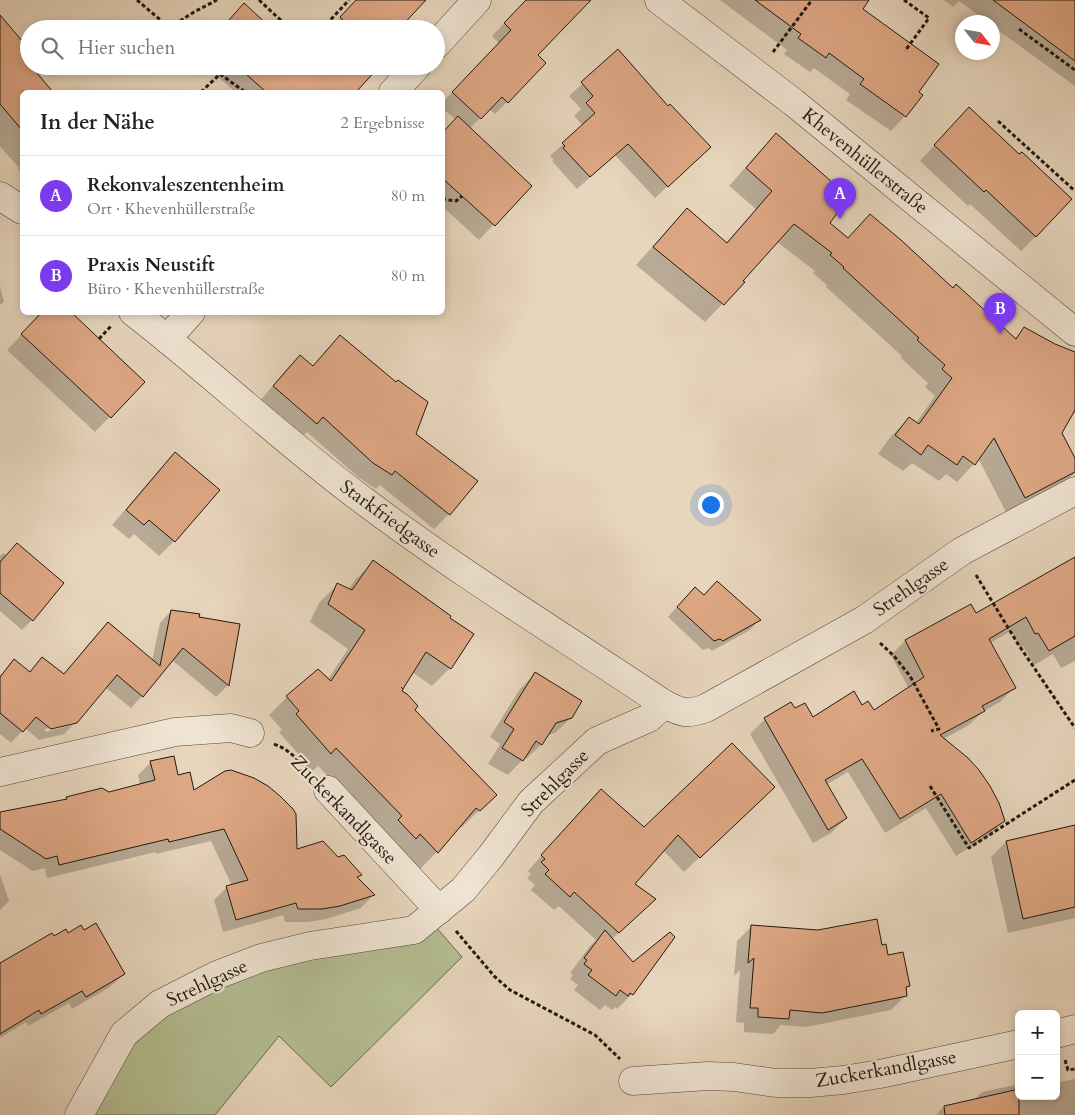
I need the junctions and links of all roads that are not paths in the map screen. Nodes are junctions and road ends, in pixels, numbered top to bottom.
1 (477, 0) edge
2 (659, 0) edge
3 (445, 35) edge
4 (409, 75) edge
5 (395, 90) edge
6 (0, 196) edge
7 (20, 209) edge
8 (137, 315) edge
9 (189, 315) edge
10 (1073, 327) edge
11 (167, 339) junction
12 (1075, 491) edge
13 (664, 704) junction
14 (250, 733) road end
15 (0, 772) edge
16 (328, 790) road end
17 (439, 910) junction
18 (1075, 1029) edge
19 (1060, 1033) edge
20 (1015, 1045) edge
21 (633, 1081) road end
22 (79, 1115) edge

1 - 3 street
2 - 10 street, Khevenhüllerstraße
4 - 5 street
6 - 7 street
8 - 11 street, Starkfriedgasse
9 - 11 street
11 - 13 street, Starkfriedgasse
12 - 13 street, Strehlgasse
13 - 17 street, Strehlgasse
14 - 15 street
16 - 17 street, Zuckerkandlgasse
17 - 22 street, Strehlgasse
18 - 19 street
20 - 21 street, Zuckerkandlgasse

